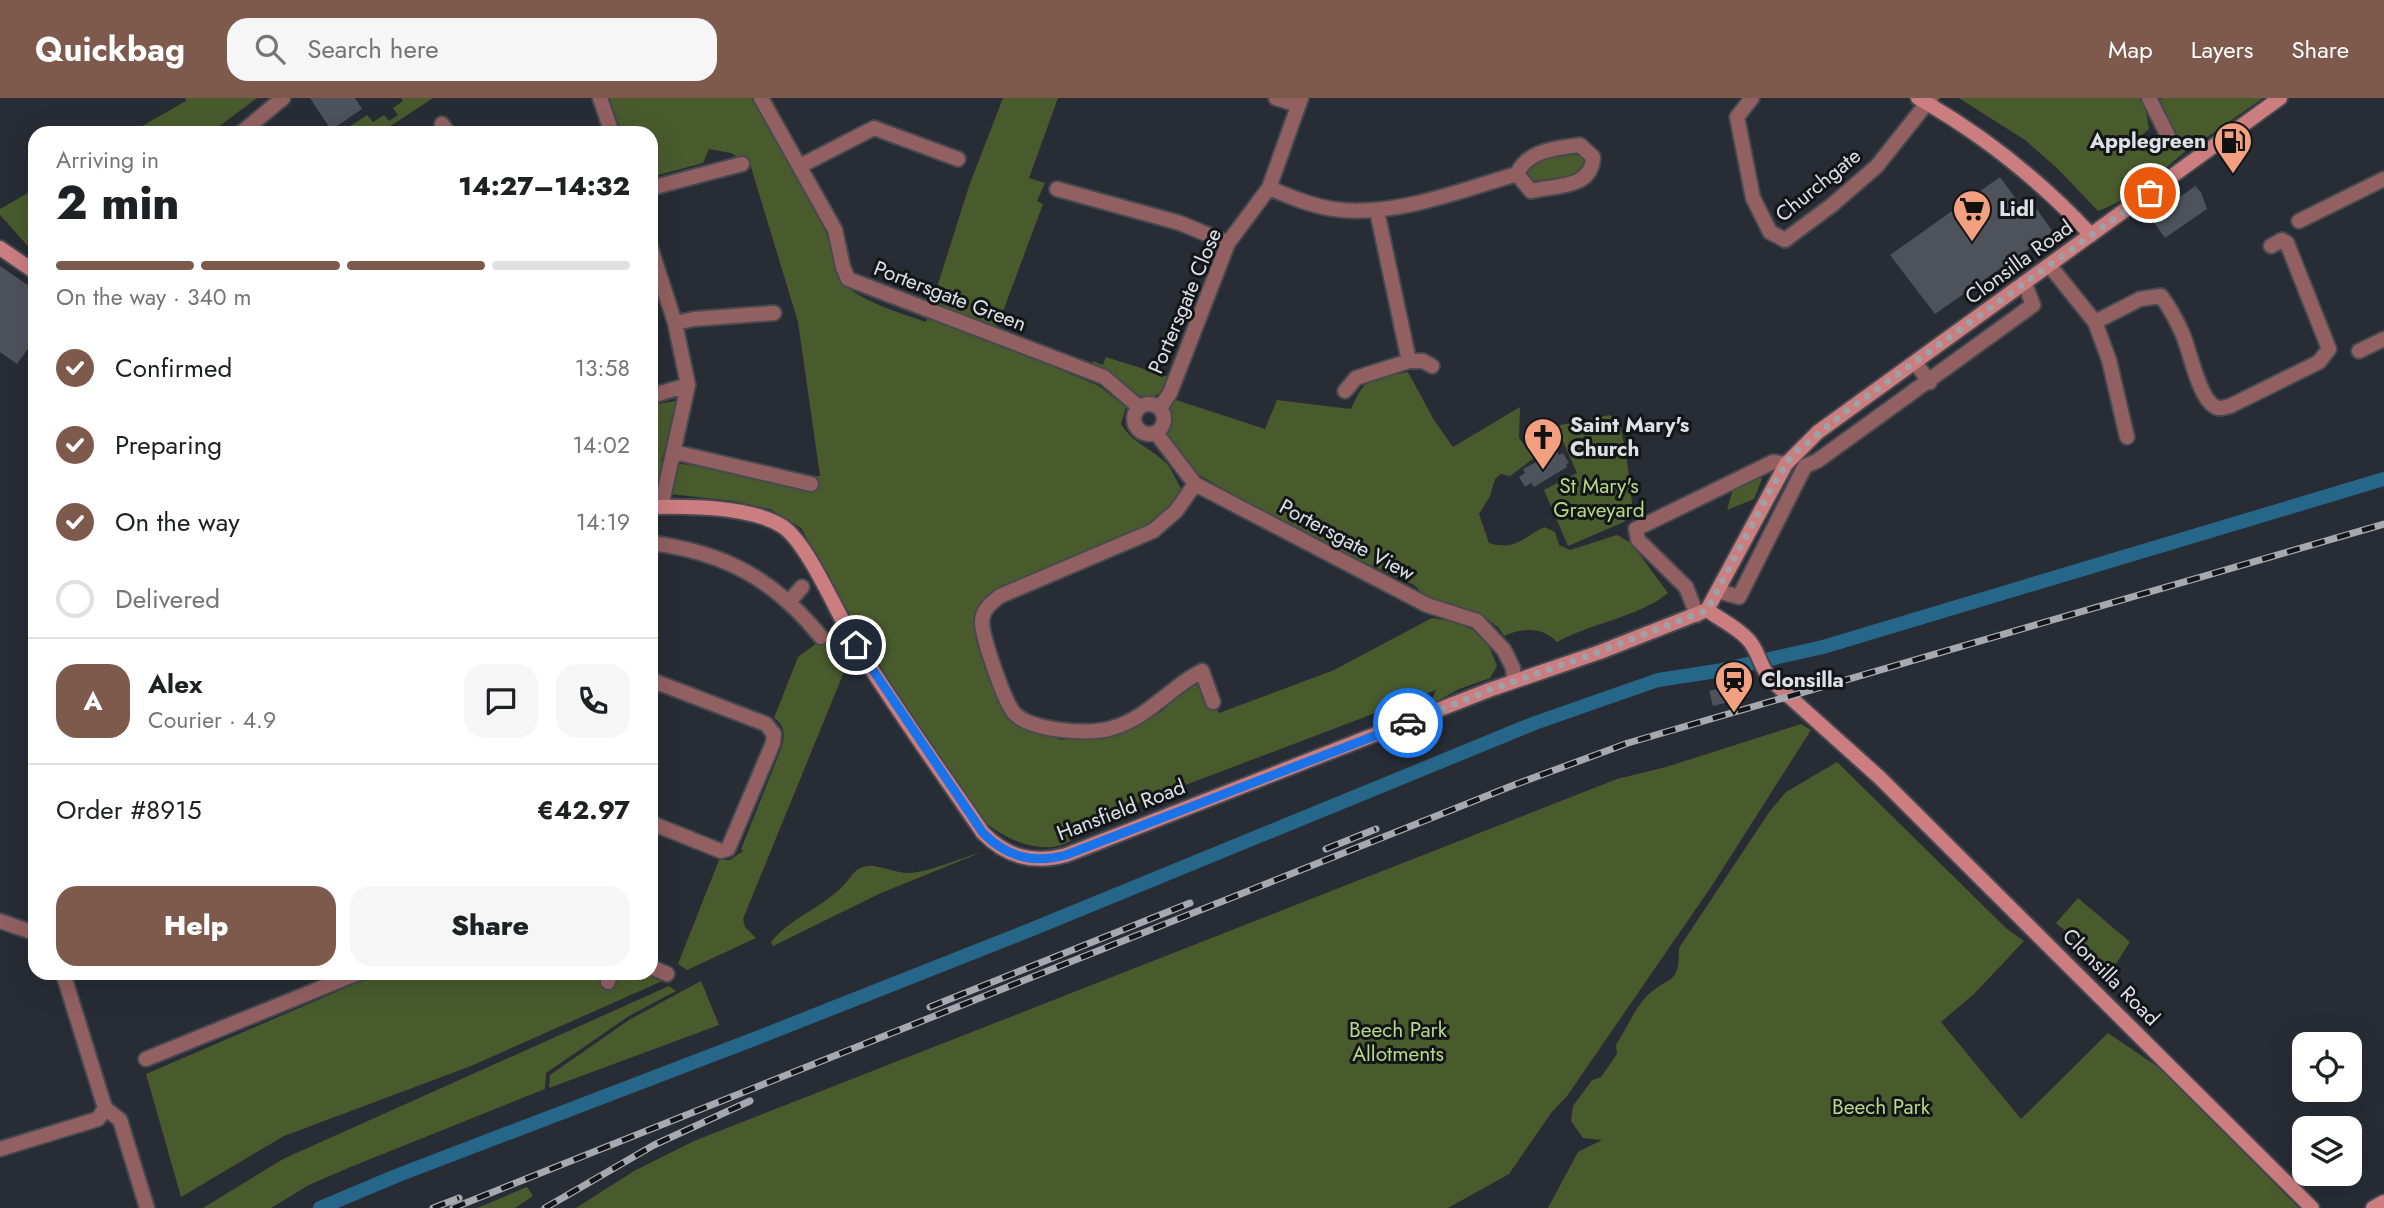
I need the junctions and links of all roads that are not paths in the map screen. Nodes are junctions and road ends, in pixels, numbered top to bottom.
1 (284, 98) edge
2 (600, 98) edge
3 (761, 98) edge
4 (1276, 98) edge
5 (1752, 98) edge
6 (2150, 98) edge
7 (2280, 98) edge
8 (1925, 100) edge
9 (1300, 102) edge
10 (250, 126) edge
11 (610, 126) edge
12 (2168, 136) dead end
13 (958, 159) dead end
14 (742, 164) dead end
15 (800, 166) junction
16 (1517, 174) junction
17 (2384, 179) edge
18 (658, 186) edge
19 (1269, 188) junction
20 (1057, 189) dead end
21 (1377, 211) junction
22 (2299, 220) dead end
23 (2091, 235) junction
24 (1228, 243) junction
25 (2271, 246) dead end
26 (0, 248) edge
27 (2050, 266) junction
28 (28, 267) edge
29 (658, 270) edge
30 (2025, 284) junction
31 (774, 313) dead end
32 (2095, 322) junction
33 (675, 323) junction
34 (2384, 339) edge
35 (2359, 351) dead end
36 (1409, 361) junction
37 (1915, 363) junction
38 (1432, 366) dead end
39 (1930, 382) junction
40 (688, 385) junction
41 (1345, 391) dead end
42 (658, 394) edge
43 (1139, 407) junction
44 (1160, 408) junction
45 (1156, 433) junction
46 (2127, 438) dead end
47 (674, 452) junction
48 (1789, 459) junction
49 (1805, 466) junction
50 (811, 484) dead end
51 (1195, 484) junction
52 (658, 501) edge
53 (658, 507) edge
54 (1747, 535) junction
55 (658, 544) edge
56 (1765, 544) junction
57 (802, 587) dead end
58 (1718, 591) junction
59 (789, 602) junction
60 (1702, 613) junction
61 (821, 637) dead end
62 (1514, 680) junction
63 (658, 683) edge
64 (1213, 702) dead end
65 (658, 826) edge
66 (0, 920) edge
67 (28, 930) edge
68 (658, 970) edge
69 (667, 974) dead end
70 (65, 980) edge
71 (341, 980) edge
72 (146, 1059) dead end
73 (105, 1108) junction
74 (0, 1149) edge
75 (2384, 1202) edge
76 (147, 1208) edge
77 (2312, 1208) edge
78 (2373, 1208) edge

1 - 10 street
2 - 11 street
3 - 15 street, Portersgate Green
4 - 9 street
5 - 8 street, Churchgate
6 - 12 street
7 - 23 main road, Clonsilla Road
8 - 23 main road
9 - 19 street, Portersgate Close
13 - 15 street
14 - 18 street
15 - 43 street, Portersgate Green
16 - 16 street
16 - 21 street
17 - 22 street
19 - 21 street
19 - 24 street, Portersgate Close
20 - 24 street
21 - 36 street
23 - 27 main road, Clonsilla Road
24 - 44 street, Portersgate Close
25 - 32 street
26 - 28 main road
27 - 30 main road, Clonsilla Road
27 - 32 street
29 - 33 street
30 - 37 main road, Clonsilla Road
30 - 39 street
31 - 33 street
32 - 46 street
33 - 40 street
34 - 35 street
36 - 38 street
36 - 41 street
37 - 39 street
37 - 48 main road, Clonsilla Road
39 - 49 street
40 - 42 street
40 - 47 street
43 - 44 street
43 - 45 street
44 - 45 street
45 - 51 street, Portersgate View
47 - 50 street
47 - 52 street
48 - 49 street
48 - 54 main road, Clonsilla Road
48 - 60 street, Clonsilla Road
49 - 56 street
51 - 62 street, Portersgate View
51 - 64 street
53 - 62 main road, Hansfield Road
54 - 56 street
54 - 58 main road, Clonsilla Road
55 - 59 street
56 - 58 street
57 - 59 street
58 - 60 main road, Clonsilla Road
59 - 61 street
60 - 62 main road, Hansfield Road
60 - 77 main road, Clonsilla Road
63 - 65 street
66 - 67 street
68 - 69 street
70 - 73 street
71 - 72 street
73 - 74 street
73 - 76 street
75 - 78 main road

